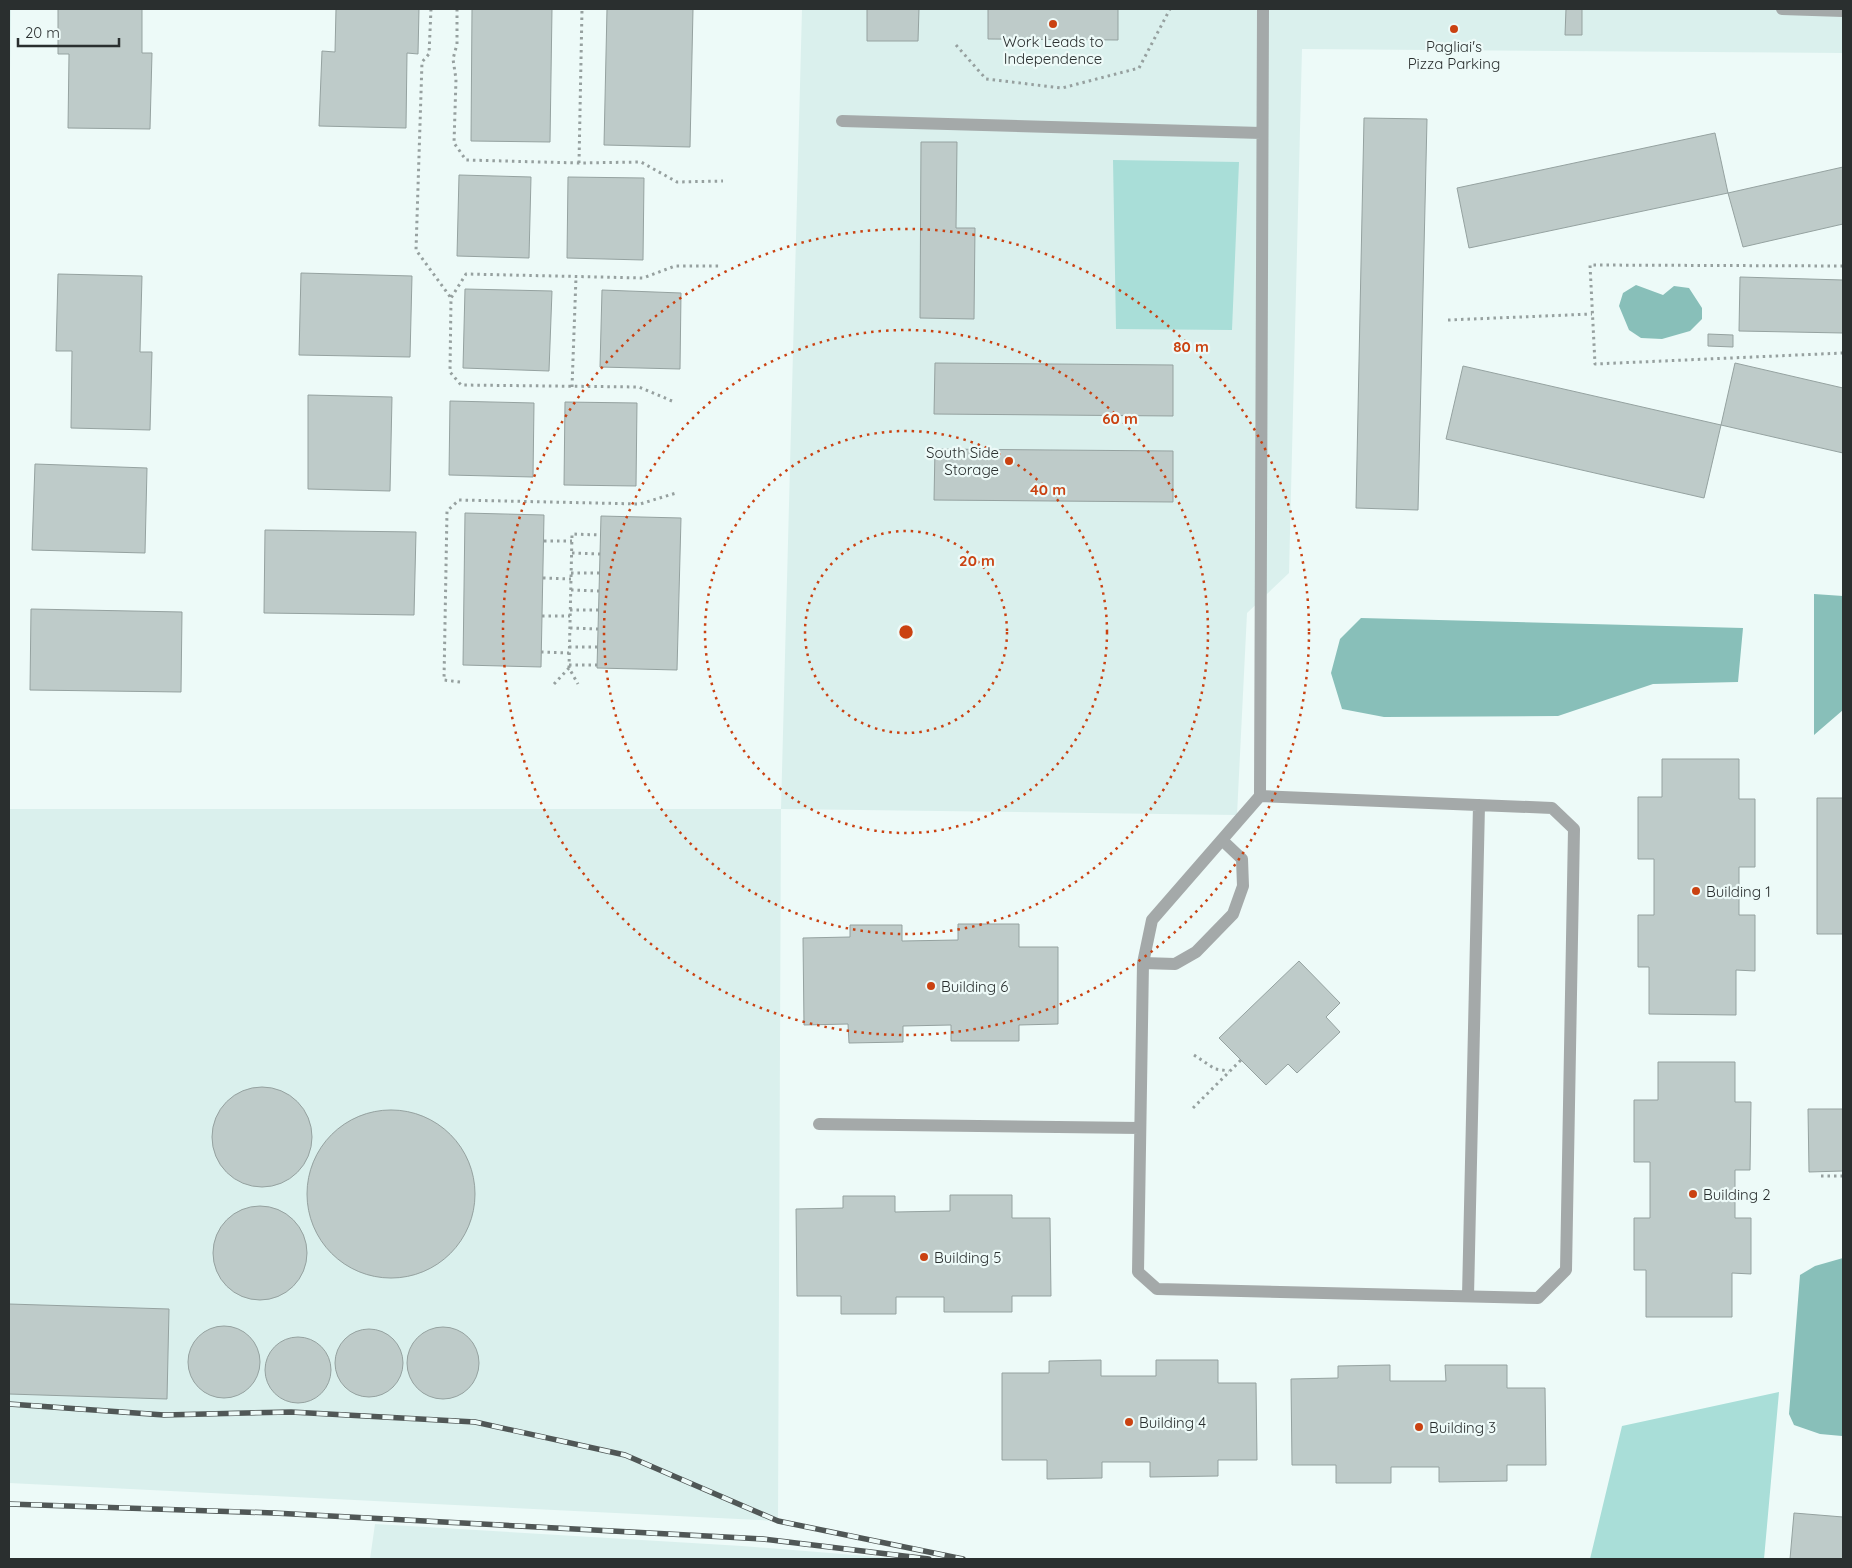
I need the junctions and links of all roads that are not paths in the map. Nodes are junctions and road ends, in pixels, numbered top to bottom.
1 (1263, 9) edge
2 (1782, 9) edge
3 (1843, 11) edge
4 (842, 121) dead end
5 (1261, 133) junction
6 (1260, 796) junction
7 (1480, 804) junction
8 (1222, 840) junction
9 (1143, 963) junction
10 (819, 1124) dead end
11 (1140, 1128) junction
12 (1468, 1296) junction

1 - 5 lane
2 - 3 lane
4 - 5 lane
5 - 6 lane
6 - 7 lane
6 - 8 lane
7 - 12 lane
7 - 12 lane
8 - 9 lane
8 - 9 lane
9 - 11 lane
10 - 11 lane
11 - 12 lane

